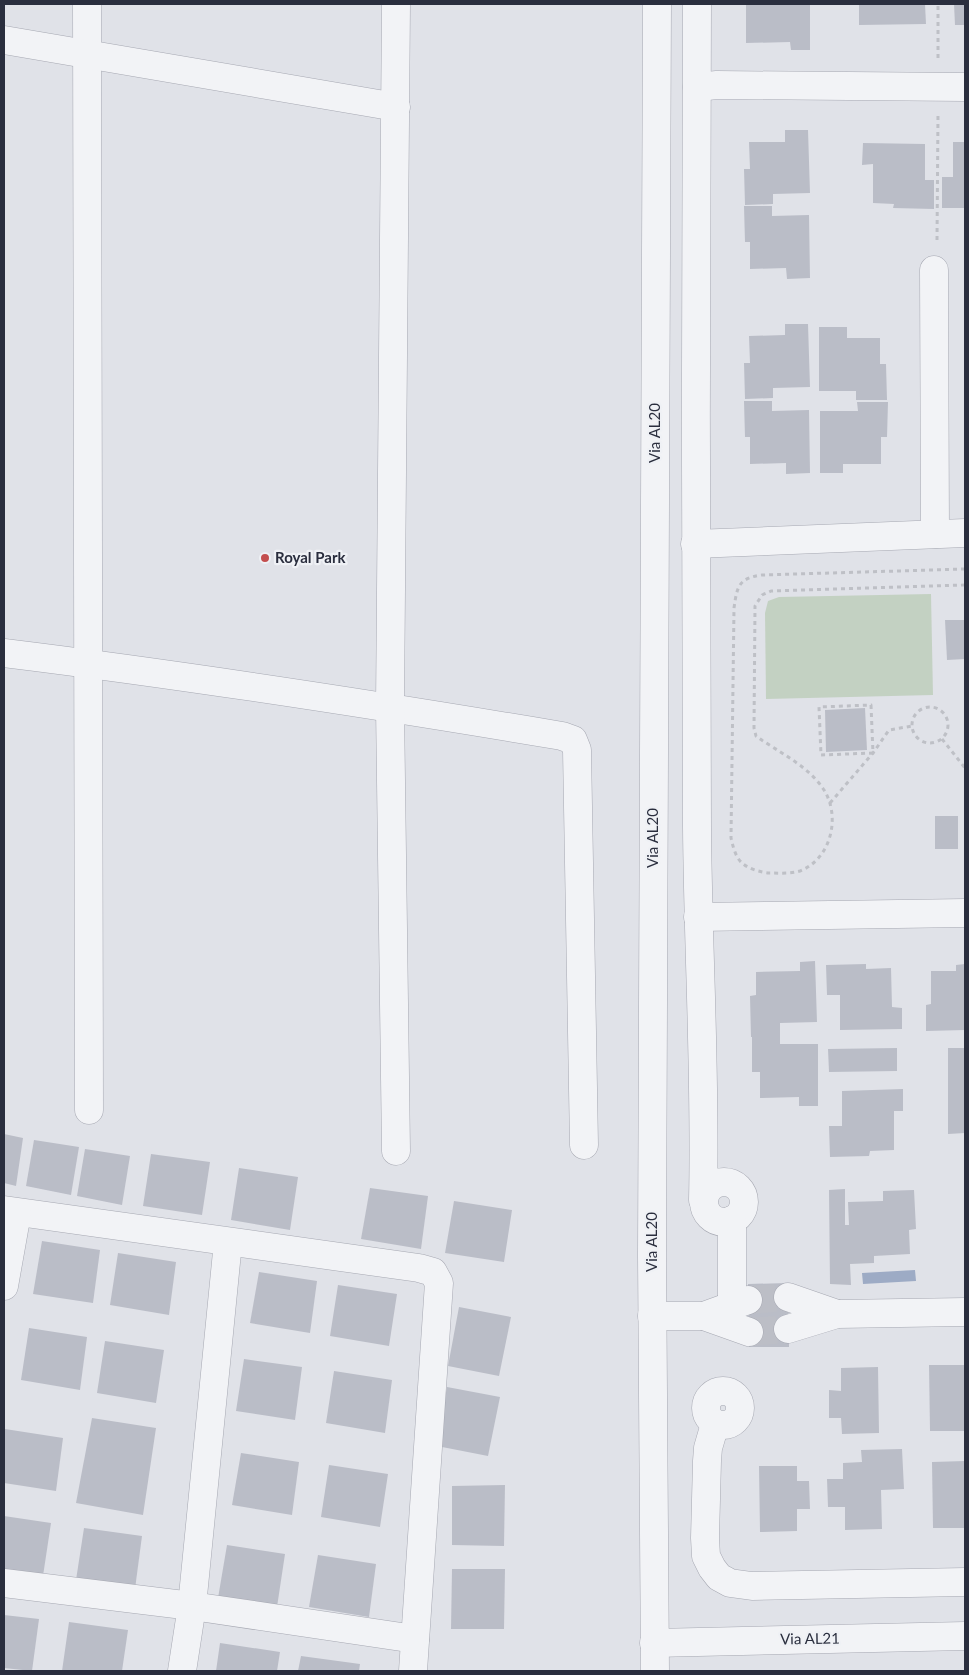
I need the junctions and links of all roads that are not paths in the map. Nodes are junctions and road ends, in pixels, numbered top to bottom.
1 (87, 4) edge
2 (396, 4) edge
3 (657, 4) edge
4 (697, 4) edge
5 (4, 40) edge
6 (87, 54) junction
7 (697, 87) junction
8 (965, 87) edge
9 (396, 107) junction
10 (934, 270) dead end
11 (965, 533) edge
12 (935, 534) junction
13 (695, 544) junction
14 (4, 653) edge
15 (88, 663) junction
16 (390, 707) junction
17 (965, 913) edge
18 (698, 917) junction
19 (89, 1110) dead end
20 (584, 1145) dead end
21 (396, 1151) dead end
22 (704, 1152) junction
23 (723, 1182) junction
24 (703, 1200) junction
25 (10, 1212) edge
26 (732, 1220) junction
27 (228, 1242) junction
28 (4, 1286) edge
29 (788, 1297) tunnel mouth
30 (965, 1312) edge
31 (837, 1314) junction
32 (652, 1316) junction
33 (704, 1316) junction
34 (788, 1329) tunnel mouth
35 (748, 1332) tunnel mouth
36 (715, 1424) dead end
37 (965, 1582) edge
38 (4, 1583) edge
39 (192, 1606) junction
40 (965, 1636) edge
41 (415, 1639) junction
42 (654, 1643) junction
43 (182, 1671) edge
44 (413, 1671) edge
45 (654, 1671) edge

1 - 6 street
2 - 9 street
3 - 32 street, Via AL20
4 - 7 street
5 - 6 street
6 - 9 street
6 - 15 street
7 - 8 street
7 - 13 street
9 - 16 street
10 - 12 street
11 - 12 street
12 - 13 street
13 - 18 street
14 - 15 street
15 - 16 street
15 - 19 street
16 - 20 street
16 - 21 street
17 - 18 street
18 - 22 street
22 - 23 street
22 - 24 street
23 - 24 street
23 - 26 street
24 - 26 street
25 - 27 street
25 - 28 street
26 - 33 street
27 - 39 street
27 - 41 street
29 - 31 street
30 - 31 street
31 - 34 street
32 - 33 street
32 - 42 street, Via AL20
33 - 35 street
36 - 37 street
38 - 39 street
39 - 41 street
39 - 43 street
40 - 42 street, Via AL21
41 - 44 street
42 - 45 street, Via AL20

